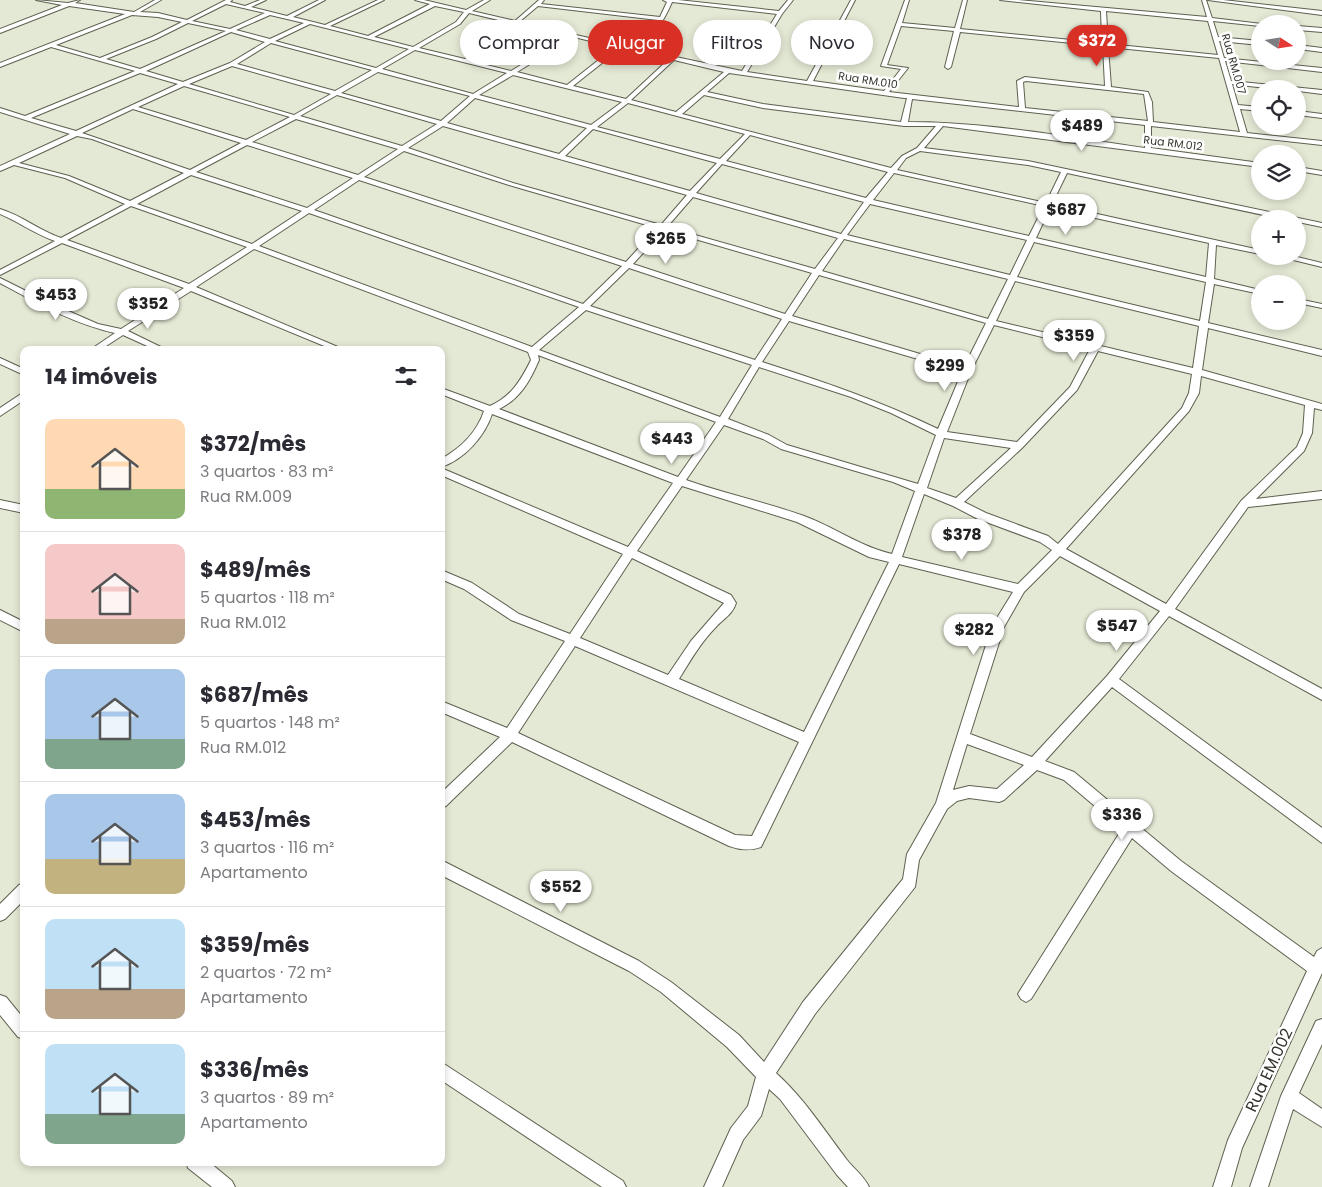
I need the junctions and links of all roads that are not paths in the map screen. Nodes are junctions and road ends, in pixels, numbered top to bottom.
1 (42, 0) edge
2 (78, 0) edge
3 (159, 0) edge
4 (264, 0) edge
5 (323, 0) edge
6 (382, 0) edge
7 (417, 0) edge
8 (488, 0) edge
9 (542, 0) edge
10 (665, 0) edge
11 (670, 0) edge
12 (791, 0) edge
13 (853, 0) edge
14 (907, 0) edge
15 (964, 0) edge
16 (1002, 0) edge
17 (1204, 0) edge
18 (1210, 0) edge
19 (228, 1) edge
20 (430, 2) edge
21 (1066, 3) edge
22 (69, 4) junction
23 (538, 5) junction
24 (1133, 6) dead end
25 (246, 7) junction
26 (1103, 10) junction
27 (468, 12) junction
28 (1322, 12) edge
29 (133, 13) junction
30 (270, 13) junction
31 (780, 13) junction
32 (1134, 13) junction
33 (289, 16) junction
34 (661, 19) joint
35 (1210, 19) junction
36 (502, 20) edge
37 (519, 20) edge
38 (190, 22) junction
39 (311, 22) junction
40 (1251, 23) edge
41 (899, 24) junction
42 (327, 26) junction
43 (1306, 29) edge
44 (1311, 29) junction
45 (228, 30) junction
46 (957, 30) junction
47 (1322, 30) edge
48 (0, 31) edge
49 (370, 37) junction
50 (1316, 37) dead end
51 (1216, 39) junction
52 (270, 41) junction
53 (1251, 42) edge
54 (50, 45) junction
55 (1106, 46) junction
56 (1306, 48) edge
57 (415, 49) junction
58 (1322, 50) edge
59 (1221, 58) junction
60 (99, 60) junction
61 (460, 60) edge
62 (683, 60) edge
63 (0, 64) edge
64 (232, 64) junction
65 (482, 65) edge
66 (527, 65) edge
67 (596, 65) edge
68 (666, 65) edge
69 (948, 67) dead end
70 (377, 69) junction
71 (141, 70) junction
72 (1322, 70) edge
73 (728, 71) junction
74 (514, 73) junction
75 (744, 73) junction
76 (810, 81) junction
77 (1228, 82) junction
78 (1251, 84) edge
79 (182, 85) junction
80 (568, 87) junction
81 (1108, 87) junction
82 (1306, 90) edge
83 (886, 92) junction
84 (1322, 92) edge
85 (336, 93) junction
86 (702, 93) junction
87 (475, 96) junction
88 (910, 96) junction
89 (627, 101) junction
90 (1236, 106) junction
91 (1022, 107) junction
92 (135, 108) junction
93 (1251, 108) edge
94 (0, 110) edge
95 (678, 114) junction
96 (1306, 115) edge
97 (1322, 116) edge
98 (294, 117) junction
99 (26, 118) junction
100 (444, 122) junction
101 (904, 124) junction
102 (942, 124) junction
103 (1148, 124) junction
104 (592, 127) junction
105 (75, 133) junction
106 (748, 133) junction
107 (1244, 134) junction
108 (246, 143) junction
109 (1322, 143) edge
110 (404, 148) junction
111 (919, 149) junction
112 (1148, 150) junction
113 (561, 156) junction
114 (720, 160) junction
115 (13, 163) junction
116 (1251, 163) edge
117 (0, 169) edge
118 (1306, 170) edge
119 (1065, 171) junction
120 (191, 172) junction
121 (892, 172) junction
122 (1322, 173) edge
123 (360, 178) junction
124 (690, 194) junction
125 (868, 201) junction
126 (131, 204) junction
127 (1048, 206) junction
128 (1251, 210) edge
129 (0, 211) edge
130 (309, 211) junction
131 (1306, 222) edge
132 (1322, 225) edge
133 (662, 226) junction
134 (844, 237) junction
135 (64, 240) junction
136 (1031, 240) junction
137 (1213, 241) junction
138 (254, 247) junction
139 (1251, 250) edge
140 (1306, 261) edge
141 (628, 265) junction
142 (1322, 265) edge
143 (817, 272) junction
144 (0, 274) edge
145 (1013, 279) junction
146 (0, 280) edge
147 (1210, 281) junction
148 (189, 287) junction
149 (1251, 290) edge
150 (1306, 303) edge
151 (1322, 306) edge
152 (585, 307) junction
153 (789, 318) junction
154 (990, 322) junction
155 (1204, 324) junction
156 (123, 332) junction
157 (100, 346) edge
158 (154, 346) edge
159 (332, 346) edge
160 (1095, 348) junction
161 (532, 351) junction
162 (1322, 353) edge
163 (0, 361) edge
164 (756, 365) junction
165 (20, 370) edge
166 (967, 371) junction
167 (1197, 372) junction
168 (445, 393) edge
169 (20, 398) edge
170 (1316, 406) edge
171 (489, 410) junction
172 (0, 413) edge
173 (722, 421) junction
174 (941, 434) junction
175 (1019, 446) junction
176 (445, 462) edge
177 (445, 473) edge
178 (679, 481) junction
179 (921, 489) junction
180 (1322, 495) edge
181 (957, 503) junction
182 (0, 504) edge
183 (1245, 504) junction
184 (20, 508) edge
185 (1059, 550) junction
186 (630, 552) junction
187 (896, 559) junction
188 (445, 576) edge
189 (1020, 589) junction
190 (1168, 610) junction
191 (0, 615) edge
192 (20, 625) edge
193 (574, 640) junction
194 (1112, 680) junction
195 (670, 681) junction
196 (1322, 695) edge
197 (445, 708) edge
198 (510, 735) junction
199 (963, 738) junction
200 (807, 739) junction
201 (1034, 764) junction
202 (445, 798) edge
203 (942, 805) junction
204 (1130, 828) junction
205 (1322, 836) edge
206 (445, 869) edge
207 (20, 894) edge
208 (0, 914) edge
209 (1319, 962) edge
210 (1026, 994) dead end
211 (0, 1003) edge
212 (20, 1026) edge
213 (1322, 1027) edge
214 (445, 1073) edge
215 (765, 1075) junction
216 (1289, 1096) junction
217 (1322, 1120) edge
218 (199, 1166) edge
219 (226, 1187) edge
220 (617, 1187) edge
221 (713, 1187) edge
222 (860, 1187) edge
223 (1222, 1187) edge
224 (1259, 1187) edge

1 - 22 street
2 - 22 street
3 - 29 street
4 - 25 street
5 - 33 street
6 - 42 street
7 - 20 street, Rua RM.010
8 - 27 street
9 - 23 street
10 - 11 street
11 - 31 street
11 - 34 street
12 - 31 street
13 - 76 street
14 - 41 street
15 - 46 street
16 - 21 street
17 - 35 street, Rua RM.007
18 - 28 street
19 - 25 street
19 - 38 street
20 - 27 street, Rua RM.010
20 - 49 street
21 - 26 street
22 - 29 street
22 - 48 street
23 - 34 street
23 - 37 street
24 - 32 street
25 - 30 street
26 - 32 street
26 - 55 street
27 - 36 street, Rua RM.010
27 - 57 street
29 - 38 street
29 - 54 street
30 - 33 street
30 - 45 street
31 - 75 street
32 - 35 street
33 - 39 street
35 - 40 street
35 - 51 street, Rua RM.007
38 - 45 street
38 - 60 street
39 - 42 street
39 - 52 street
41 - 46 street
41 - 83 street
42 - 49 street
43 - 44 street
44 - 47 street
44 - 50 street
45 - 52 street
45 - 71 street
46 - 55 street
46 - 69 street
49 - 57 street
51 - 53 street
51 - 59 street, Rua RM.007
52 - 64 street
52 - 70 street
54 - 60 street
54 - 63 street
55 - 59 street
55 - 81 street
56 - 58 street
57 - 61 street
57 - 70 street
59 - 72 street
59 - 77 street, Rua RM.007
60 - 71 street
62 - 73 street, Rua RM.010
64 - 79 street
64 - 85 street
65 - 74 street
66 - 74 street
67 - 80 street
68 - 89 street
70 - 85 street
70 - 87 street
71 - 79 street
71 - 99 street
73 - 75 street, Rua RM.010
73 - 86 street
74 - 80 street
74 - 87 street
75 - 76 street, Rua RM.010
76 - 83 street, Rua RM.010
77 - 78 street
77 - 90 street, Rua RM.007
79 - 92 street
79 - 98 street
80 - 89 street
81 - 91 street
81 - 103 street
82 - 84 street
83 - 88 street, Rua RM.010
85 - 98 street
85 - 100 street
86 - 95 street
86 - 101 street, Rua RM.012
87 - 100 street
87 - 104 street
88 - 91 street, Rua RM.010
88 - 101 street
89 - 95 street
89 - 104 street
90 - 93 street
90 - 107 street, Rua RM.007
91 - 103 street, Rua RM.010
92 - 105 street
92 - 108 street
94 - 99 street
95 - 106 street
96 - 97 street
98 - 108 street
98 - 110 street
99 - 105 street
100 - 110 street
100 - 113 street
101 - 102 street, Rua RM.012
102 - 111 street
102 - 112 street, Rua RM.012
103 - 107 street, Rua RM.010
103 - 112 street
104 - 113 street
104 - 114 street
105 - 115 street
105 - 120 street
106 - 114 street
106 - 121 street
107 - 109 street, Rua RM.010
108 - 120 street
108 - 123 street
110 - 123 street
110 - 133 street
111 - 119 street
111 - 121 street
112 - 116 street, Rua RM.012
113 - 124 street
114 - 124 street
114 - 125 street
115 - 117 street
115 - 126 street
118 - 122 street
119 - 127 street
119 - 128 street
120 - 126 street
120 - 130 street
121 - 125 street
121 - 127 street
123 - 130 street
123 - 141 street
124 - 133 street
124 - 134 street
125 - 134 street
125 - 136 street
126 - 135 street
126 - 138 street
127 - 136 street
127 - 137 street
129 - 135 street
130 - 138 street
130 - 152 street
131 - 132 street
133 - 141 street
133 - 143 street
134 - 143 street
134 - 145 street
135 - 144 street
135 - 148 street
136 - 145 street
136 - 147 street
137 - 139 street
137 - 147 street
138 - 148 street
138 - 161 street
140 - 142 street
141 - 152 street
141 - 153 street
143 - 153 street
143 - 154 street
145 - 154 street
145 - 155 street
146 - 156 street
147 - 149 street
147 - 155 street
148 - 156 street
148 - 159 street
150 - 151 street
152 - 161 street
152 - 164 street
153 - 164 street
153 - 166 street
154 - 160 street
154 - 166 street
155 - 162 street
155 - 167 street
156 - 157 street
156 - 158 street
160 - 167 street
160 - 175 street
161 - 171 street
161 - 173 street
163 - 165 street
164 - 173 street
164 - 174 street
166 - 174 street
167 - 170 street
167 - 185 street
168 - 171 street
169 - 172 street
170 - 183 street
171 - 176 street
171 - 178 street
173 - 178 street
173 - 179 street
174 - 175 street
174 - 179 street
175 - 181 street
177 - 186 street
178 - 186 street
178 - 187 street
179 - 181 street
179 - 187 street
180 - 183 street
181 - 185 street
182 - 184 street
183 - 190 street
185 - 189 street
185 - 190 street
186 - 193 street
186 - 195 street
187 - 189 street
187 - 200 street
188 - 193 street
189 - 199 street
190 - 194 street
190 - 196 street
191 - 192 street
193 - 195 street
193 - 198 street
194 - 201 street
194 - 205 street
195 - 200 street
197 - 198 street
198 - 200 street
198 - 202 street
199 - 201 street
199 - 203 street
201 - 203 street
201 - 204 street
203 - 215 street
204 - 209 street
204 - 210 street
206 - 215 street
207 - 208 street
209 - 223 street, Rua EM.002
211 - 212 street
213 - 216 street, Rua EM.002
214 - 220 street
215 - 221 street
215 - 222 street
216 - 217 street
216 - 224 street, Rua EM.002
218 - 219 street

